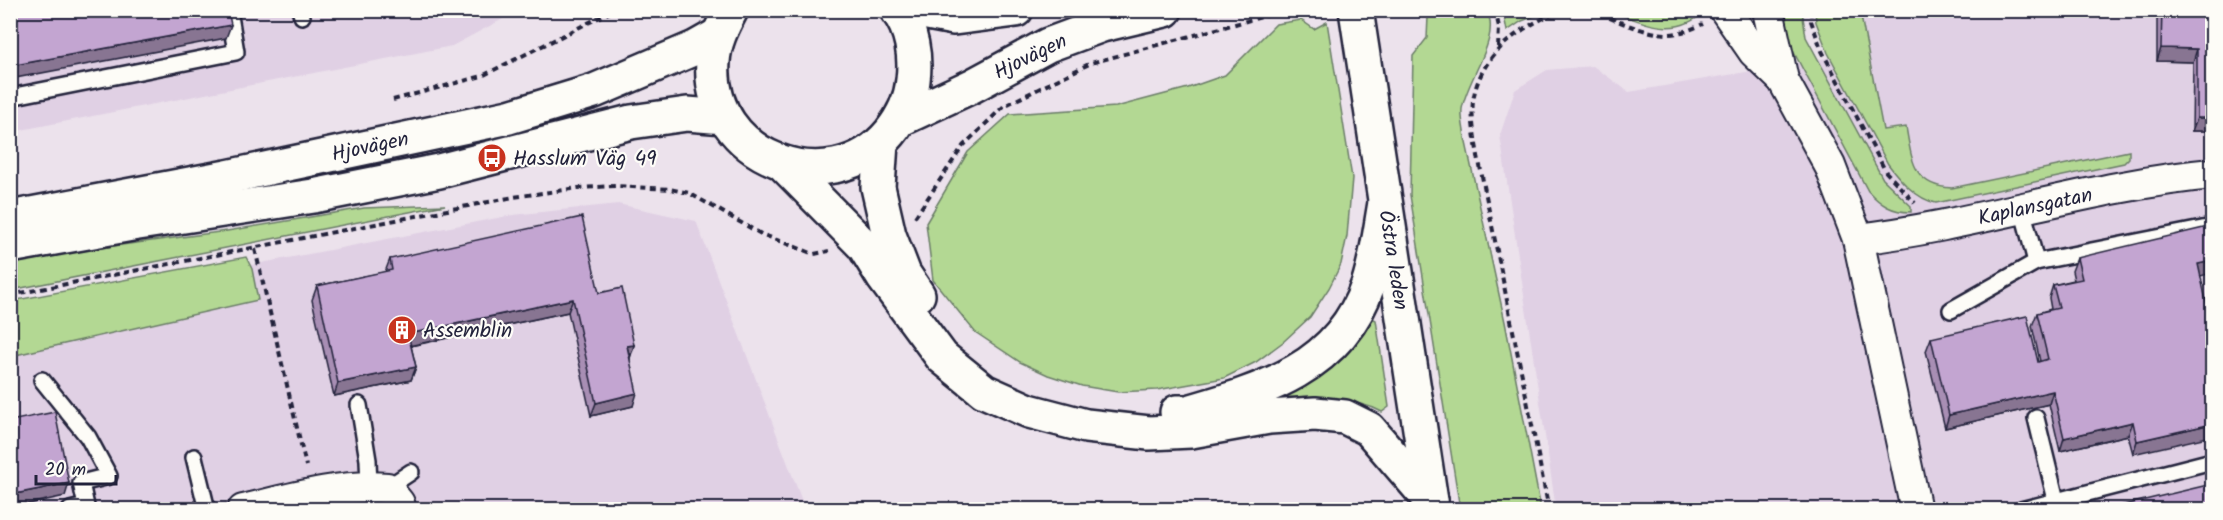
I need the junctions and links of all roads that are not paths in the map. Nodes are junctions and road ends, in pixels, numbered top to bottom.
1 (229, 10) edge
2 (897, 10) edge
3 (912, 10) edge
4 (1016, 10) edge
5 (1165, 10) edge
6 (1768, 10) edge
7 (1717, 14) edge
8 (1357, 15) edge
9 (724, 23) edge
10 (1783, 80) junction
11 (10, 97) edge
12 (725, 117) junction
13 (901, 119) junction
14 (881, 143) junction
15 (783, 164) junction
16 (2212, 174) edge
17 (1385, 203) junction
18 (2022, 208) junction
19 (10, 218) edge
20 (2212, 227) edge
21 (1858, 239) junction
22 (877, 241) junction
23 (10, 246) edge
24 (2036, 262) junction
25 (1951, 310) dead end
26 (42, 380) dead end
27 (359, 405) dead end
28 (2036, 418) dead end
29 (194, 458) dead end
30 (2212, 461) edge
31 (411, 472) dead end
32 (386, 495) edge
33 (2056, 500) junction
34 (1431, 505) edge
35 (70, 510) edge
36 (207, 510) edge
37 (243, 510) edge
38 (1917, 510) edge
39 (2021, 510) edge

1 - 11 lane
2 - 13 main road
3 - 4 main road
5 - 13 main road, Hjovägen
6 - 10 street
7 - 10 street
8 - 17 main road, Östra leden
9 - 12 main road
9 - 19 main road, Hjovägen
10 - 21 street
12 - 15 main road
12 - 23 main road, Hjovägen
13 - 14 main road
14 - 15 main road
14 - 22 main road
15 - 22 main road
16 - 18 street, Kaplansgatan
17 - 22 main road
17 - 34 main road, Östra leden
18 - 21 street, Kaplansgatan
18 - 24 lane
20 - 24 lane
21 - 38 street
22 - 34 main road
24 - 25 lane
26 - 35 lane
27 - 32 lane
28 - 33 lane
29 - 36 lane
30 - 33 lane
31 - 32 lane
32 - 37 street
33 - 39 lane

